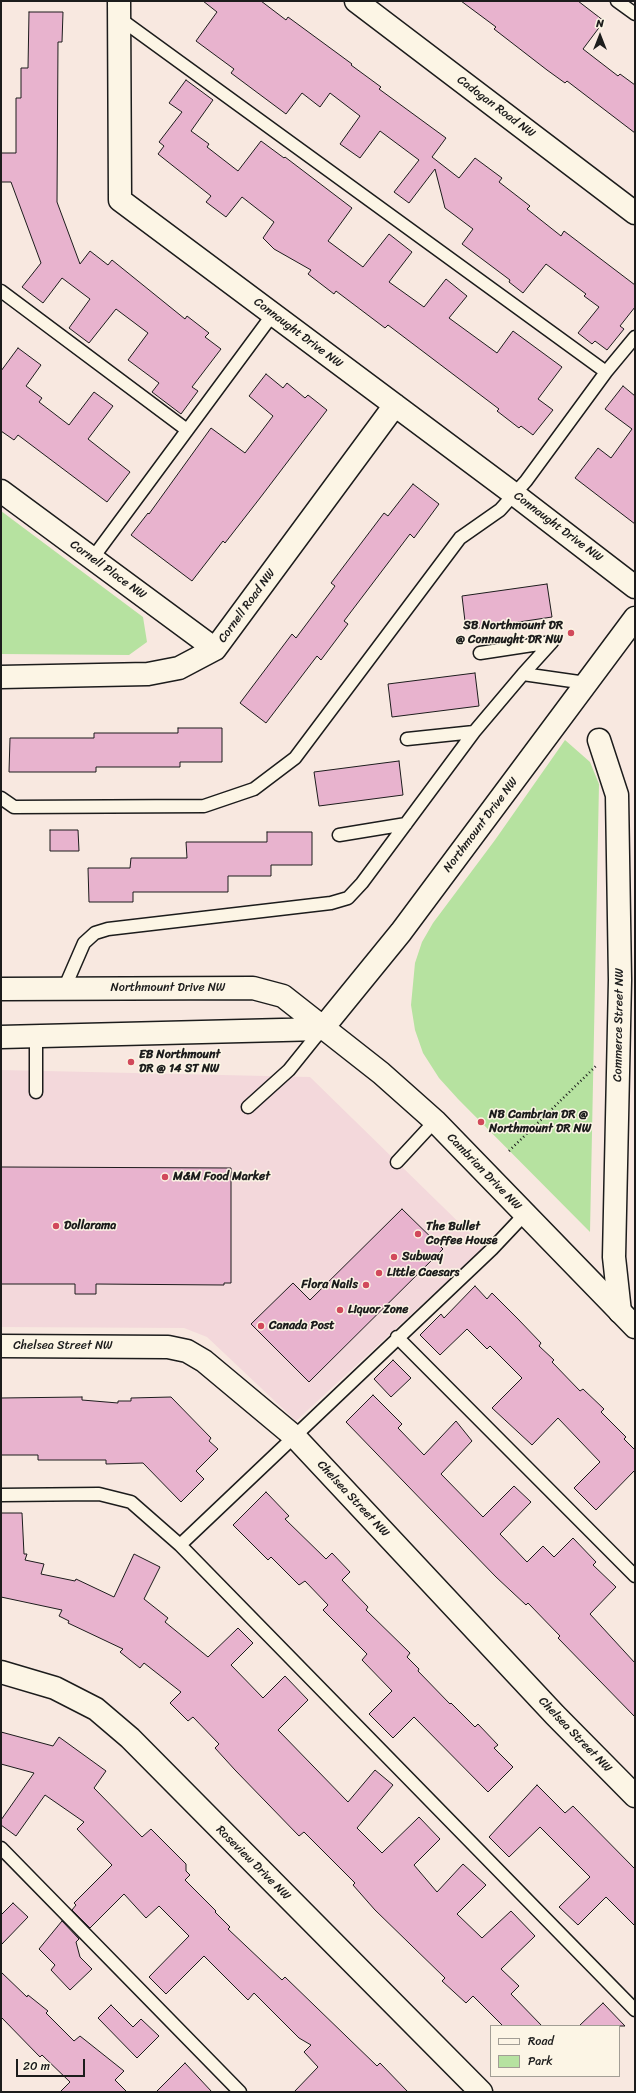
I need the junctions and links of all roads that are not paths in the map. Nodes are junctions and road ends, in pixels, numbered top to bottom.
1 (356, 1) edge
2 (617, 1) edge
3 (119, 9) edge
4 (635, 14) edge
5 (635, 213) edge
6 (1, 291) edge
7 (272, 314) junction
8 (635, 337) edge
9 (606, 372) junction
10 (395, 405) junction
11 (187, 430) junction
12 (1, 491) edge
13 (514, 494) junction
14 (92, 559) junction
15 (635, 587) edge
16 (635, 618) edge
17 (215, 649) junction
18 (480, 653) dead end
19 (523, 674) junction
20 (1, 677) edge
21 (586, 683) junction
22 (474, 732) junction
23 (407, 739) dead end
24 (599, 740) dead end
25 (1, 798) edge
26 (406, 824) junction
27 (339, 835) dead end
28 (628, 979) edge
29 (1, 989) edge
30 (64, 989) junction
31 (322, 1028) junction
32 (36, 1036) junction
33 (1, 1037) edge
34 (36, 1092) dead end
35 (248, 1107) dead end
36 (435, 1121) junction
37 (397, 1162) dead end
38 (524, 1214) junction
39 (620, 1312) junction
40 (635, 1327) edge
41 (397, 1337) junction
42 (1, 1346) edge
43 (295, 1437) junction
44 (1, 1495) edge
45 (180, 1545) junction
46 (635, 1576) edge
47 (1, 1672) edge
48 (635, 1796) edge
49 (1, 1848) edge
50 (635, 2010) edge
51 (240, 2092) edge
52 (481, 2092) edge

1 - 5 street, Cadogan Road NW
2 - 4 lane
3 - 7 street, Connaught Drive NW
3 - 9 lane
6 - 11 lane
7 - 10 street, Connaught Drive NW
7 - 11 lane
8 - 9 lane
9 - 13 lane
10 - 13 street, Connaught Drive NW
10 - 17 street, Cornell Road NW
11 - 14 lane
12 - 14 street, Cornell Place NW
13 - 15 street, Connaught Drive NW
13 - 25 lane
14 - 17 street, Cornell Place NW
16 - 21 street, Northmount Drive NW
17 - 20 street, Cornell Road NW
18 - 19 lane
19 - 21 lane
19 - 22 lane
21 - 31 street, Northmount Drive NW
22 - 23 lane
22 - 26 lane
24 - 28 street, Commerce Street NW
26 - 27 lane
26 - 30 lane
28 - 39 street, Commerce Street NW
29 - 30 street, Northmount Drive NW
30 - 31 street, Northmount Drive NW
31 - 32 street
31 - 35 lane
31 - 36 street, Cambrian Drive NW
32 - 33 street
32 - 34 lane
36 - 37 lane
36 - 38 street, Cambrian Drive NW
38 - 39 street, Cambrian Drive NW
38 - 41 lane
39 - 40 street, Cambrian Drive NW
41 - 43 lane
41 - 46 lane
42 - 43 street, Chelsea Street NW
43 - 45 lane
43 - 48 street, Chelsea Street NW
44 - 45 lane
45 - 50 lane
47 - 52 street, Roseview Drive NW
49 - 51 lane

